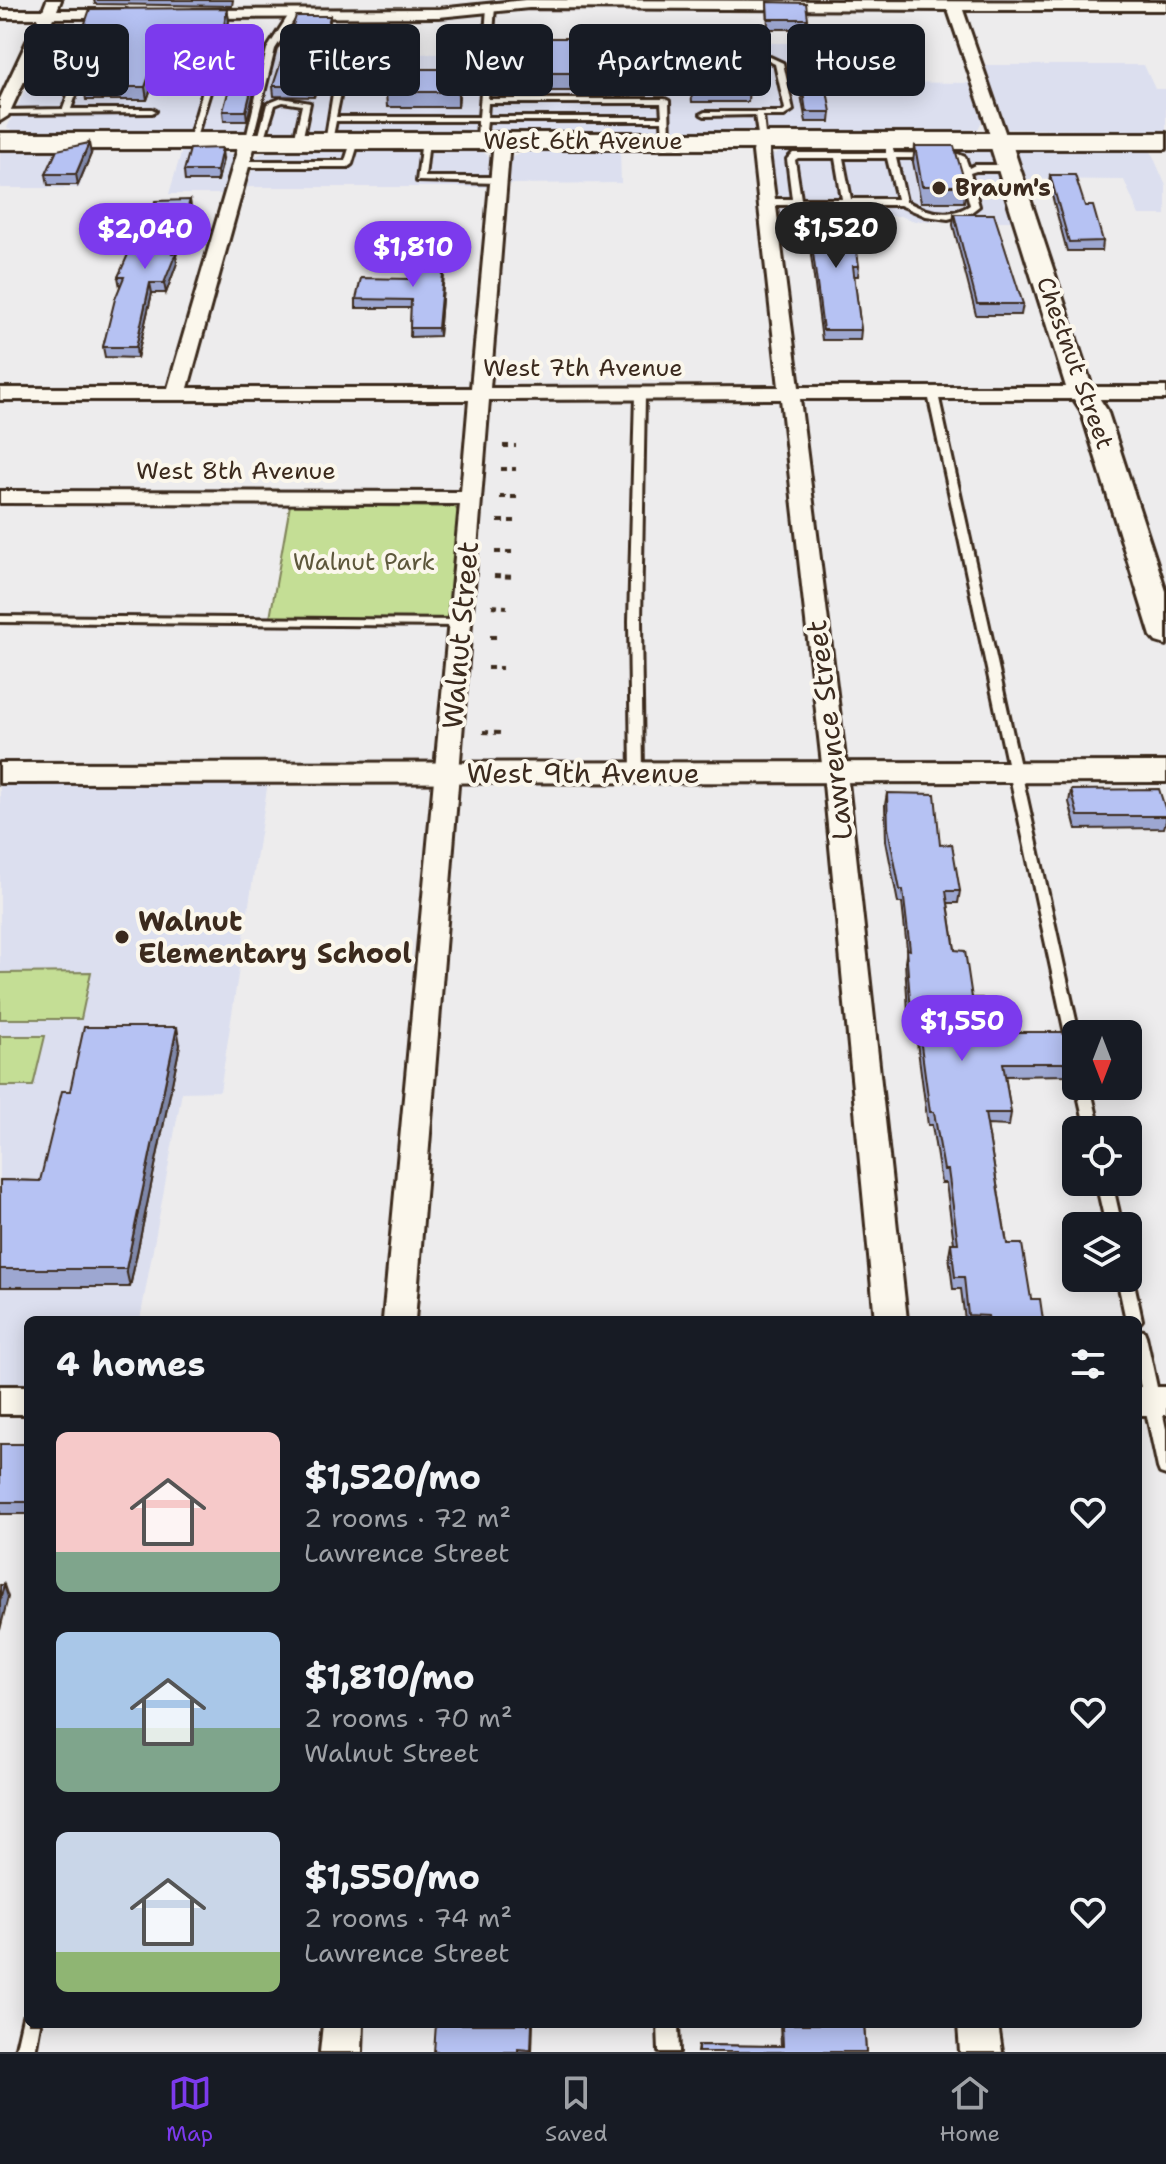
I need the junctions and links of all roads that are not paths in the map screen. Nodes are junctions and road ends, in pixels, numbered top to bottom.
1 (953, 3) edge
2 (1166, 6) edge
3 (51, 7) edge
4 (491, 7) junction
5 (0, 14) edge
6 (140, 14) edge
7 (170, 14) edge
8 (293, 15) junction
9 (490, 24) edge
10 (771, 59) edge
11 (422, 79) edge
12 (71, 96) edge
13 (205, 96) edge
14 (484, 96) edge
15 (484, 101) junction
16 (66, 111) junction
17 (152, 111) dead end
18 (759, 113) junction
19 (1, 114) edge
20 (705, 114) dead end
21 (330, 130) junction
22 (667, 130) junction
23 (488, 134) junction
24 (0, 141) edge
25 (191, 141) junction
26 (355, 141) junction
27 (425, 141) junction
28 (763, 141) junction
29 (1000, 141) junction
30 (1166, 141) edge
31 (294, 148) junction
32 (889, 148) junction
33 (250, 149) junction
34 (839, 156) junction
35 (1010, 168) junction
36 (966, 172) junction
37 (499, 180) junction
38 (767, 202) junction
39 (797, 202) junction
40 (847, 202) junction
41 (902, 202) junction
42 (1083, 393) junction
43 (1166, 393) edge
44 (0, 394) edge
45 (176, 394) junction
46 (482, 394) junction
47 (789, 394) junction
48 (933, 394) junction
49 (640, 395) junction
50 (0, 497) edge
51 (472, 498) junction
52 (0, 619) edge
53 (461, 623) junction
54 (1166, 636) edge
55 (1017, 772) junction
56 (1166, 772) edge
57 (0, 773) edge
58 (447, 773) junction
59 (835, 773) junction
60 (637, 774) junction
61 (1069, 1020) edge
62 (1128, 1292) edge
63 (399, 1316) edge
64 (891, 1316) edge
65 (1133, 1316) edge
66 (1142, 1355) edge
67 (0, 1400) edge
68 (24, 1400) edge
69 (1152, 1401) edge
70 (1166, 1468) edge
71 (29, 2028) edge
72 (343, 2028) edge
73 (668, 2028) edge
74 (978, 2028) edge
75 (25, 2052) edge
76 (341, 2052) edge
77 (669, 2052) edge
78 (981, 2052) edge

1 - 2 street
1 - 4 street
1 - 29 street, Chestnut Street
3 - 5 street
3 - 6 street
3 - 19 street
4 - 8 street
4 - 9 lane
7 - 8 street
8 - 33 lane
10 - 18 lane
11 - 21 lane
12 - 16 lane
13 - 25 lane
14 - 15 lane
15 - 22 lane
15 - 23 lane
16 - 17 lane
16 - 19 lane
18 - 20 lane
18 - 28 lane
21 - 23 lane
21 - 26 main road, West 6th Avenue
21 - 31 main road, West 6th Avenue
22 - 23 main road, West 6th Avenue
22 - 28 main road, West 6th Avenue
23 - 27 main road, West 6th Avenue
23 - 37 street, Walnut Street
24 - 25 main road, West 6th Avenue
25 - 33 main road, West 6th Avenue
26 - 27 main road, West 6th Avenue
26 - 31 lane
27 - 37 lane
28 - 32 main road, West 6th Avenue
28 - 38 street, Lawrence Street
29 - 30 main road, West 6th Avenue
29 - 32 main road, West 6th Avenue
29 - 35 street, Chestnut Street
31 - 33 main road, West 6th Avenue
31 - 33 lane
32 - 34 lane
32 - 36 lane
32 - 41 lane
33 - 45 street
34 - 39 lane
34 - 40 lane
35 - 36 lane
35 - 42 street, Chestnut Street
36 - 41 lane
37 - 46 street, Walnut Street
38 - 39 lane
38 - 47 street, Lawrence Street
39 - 40 lane
40 - 41 lane
42 - 43 street, West 7th Avenue
42 - 48 street, West 7th Avenue
42 - 54 street, Chestnut Street
44 - 45 street, West 7th Avenue
45 - 46 street, West 7th Avenue
46 - 49 street, West 7th Avenue
46 - 51 street, Walnut Street
47 - 48 street, West 7th Avenue
47 - 49 street, West 7th Avenue
47 - 59 street, Lawrence Street
48 - 55 lane
49 - 60 lane
50 - 51 street, West 8th Avenue
51 - 53 street, Walnut Street
52 - 53 lane
53 - 58 street, Walnut Street
55 - 56 street, West 9th Avenue
55 - 59 street, West 9th Avenue
55 - 61 lane
57 - 58 street, West 9th Avenue
58 - 60 street, West 9th Avenue
58 - 63 street, Walnut Street
59 - 60 street, West 9th Avenue
59 - 64 street, Lawrence Street
62 - 65 lane
66 - 69 lane
67 - 68 street
69 - 70 lane
71 - 75 lane
72 - 76 street
73 - 77 lane
74 - 78 street

